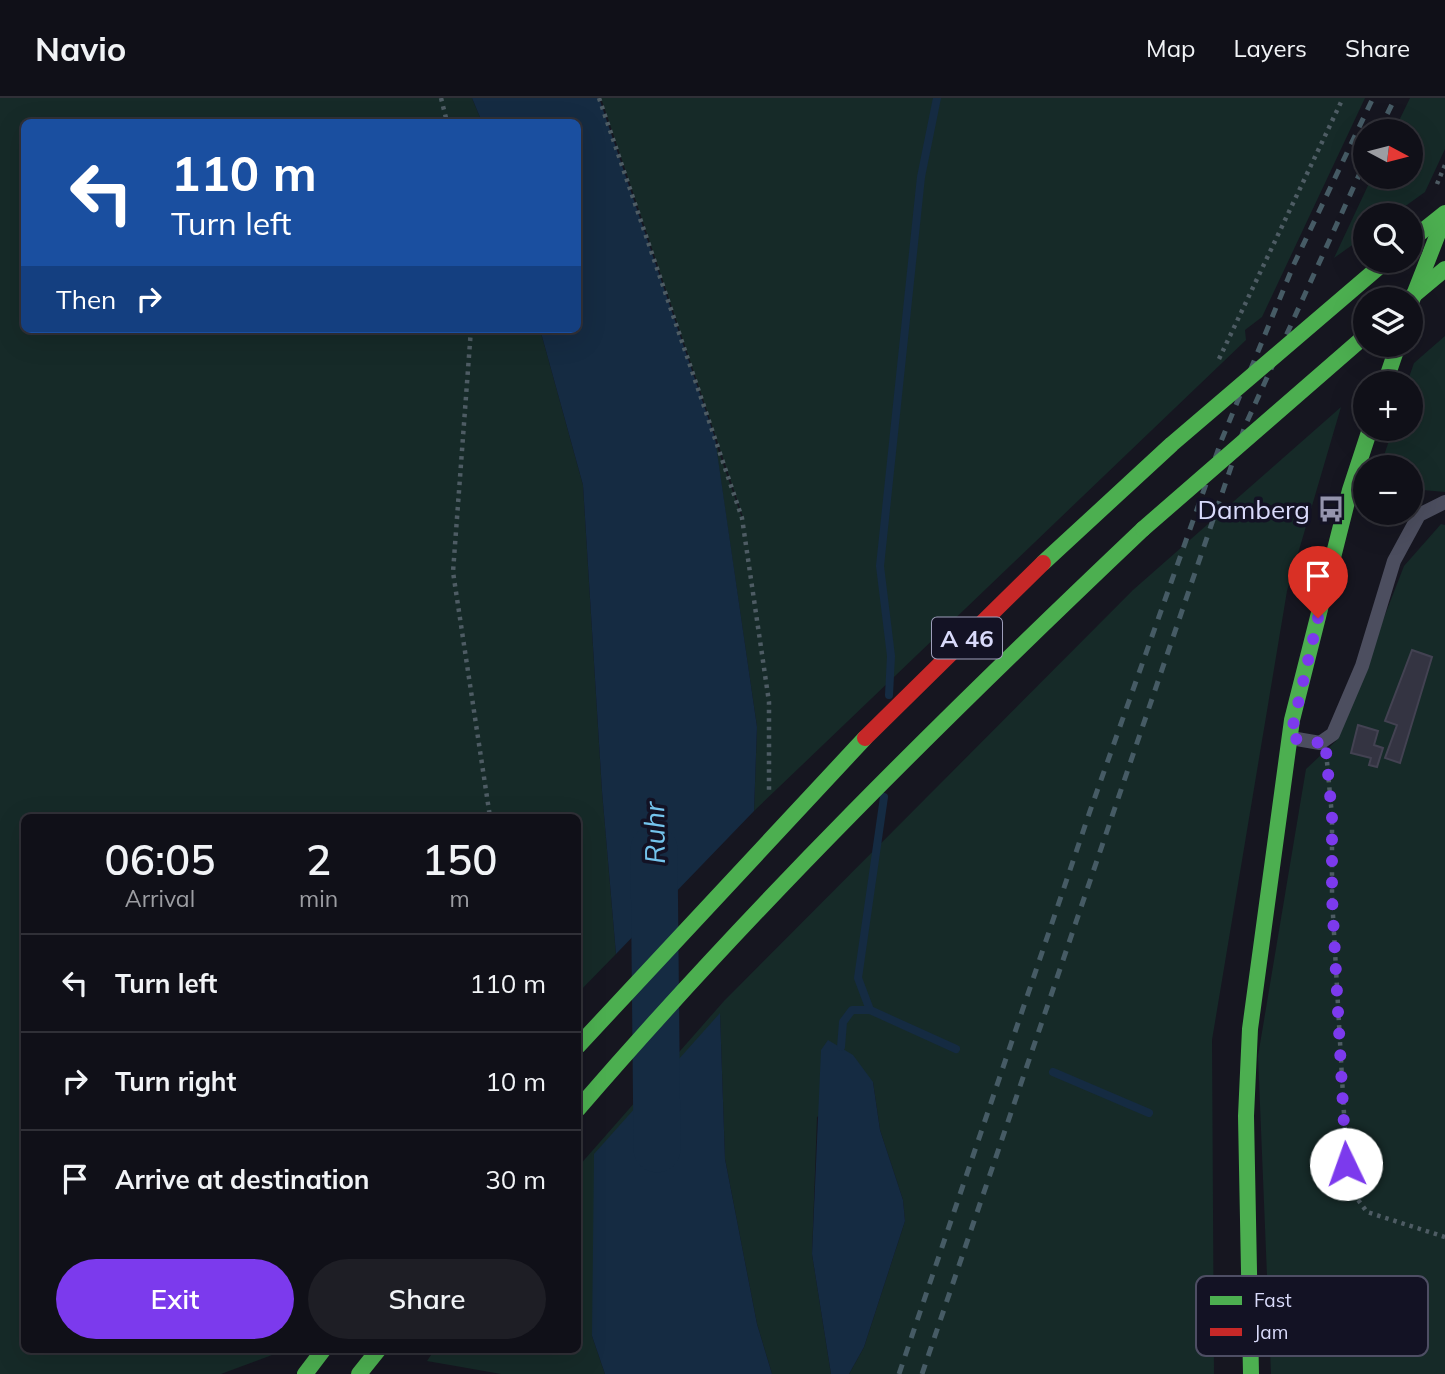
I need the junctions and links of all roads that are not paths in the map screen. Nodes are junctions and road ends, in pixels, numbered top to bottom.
1 (1445, 214) edge
2 (1423, 231) edge
3 (1445, 269) edge
4 (1372, 273) edge
5 (1417, 287) edge
6 (1423, 287) edge
7 (1353, 346) edge
8 (1366, 441) edge
9 (1445, 502) edge
10 (1290, 738) junction
11 (581, 1043) edge
12 (581, 1106) edge
13 (1249, 1276) edge
14 (321, 1353) edge
15 (376, 1353) edge
16 (1251, 1356) edge
17 (305, 1374) edge
18 (359, 1374) edge
19 (1251, 1374) edge

1 - 2 main road, bridge
1 - 5 main road
3 - 6 main road, bridge
4 - 11 main road, A 46, bridge
7 - 12 main road, A 46, bridge
8 - 10 main road
9 - 10 lane
10 - 13 main road
14 - 17 main road
15 - 18 main road
16 - 19 main road

